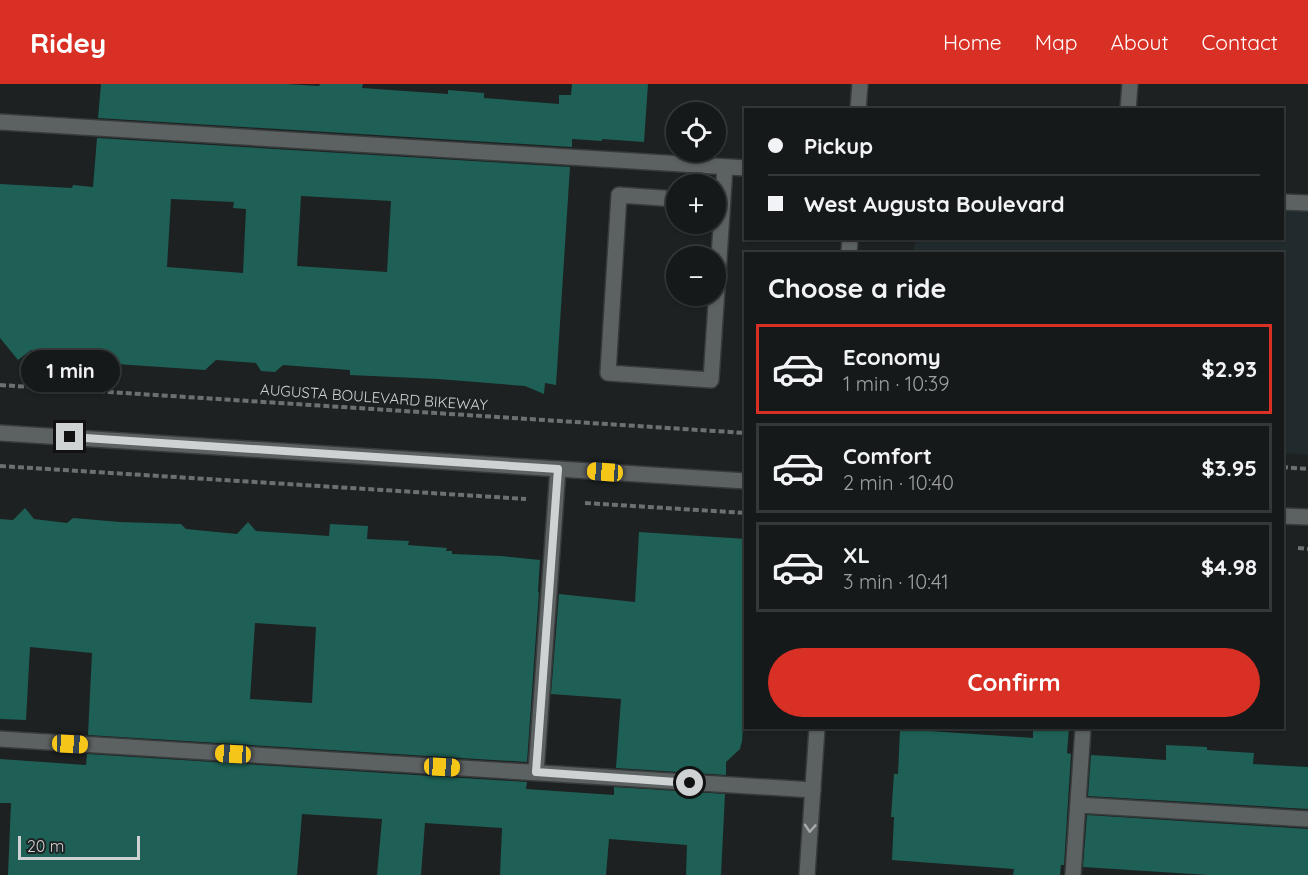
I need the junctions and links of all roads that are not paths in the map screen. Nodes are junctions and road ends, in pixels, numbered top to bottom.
1 (860, 84) edge
2 (1130, 84) edge
3 (858, 108) edge
4 (1128, 108) edge
5 (0, 122) edge
6 (725, 167) junction
7 (744, 168) edge
8 (724, 174) edge
9 (666, 198) edge
10 (1284, 202) edge
11 (1308, 203) edge
12 (718, 234) edge
13 (0, 433) edge
14 (558, 469) junction
15 (744, 481) edge
16 (1284, 516) edge
17 (1308, 517) edge
18 (817, 729) edge
19 (1083, 729) edge
20 (0, 739) edge
21 (536, 772) junction
22 (813, 790) junction
23 (1078, 805) junction
24 (1308, 819) edge
25 (807, 875) edge
26 (1073, 875) edge

1 - 3 street
2 - 4 street
5 - 6 street
6 - 7 street
6 - 8 street
9 - 12 street
10 - 11 street
13 - 14 street
14 - 15 street
14 - 21 street
16 - 17 street
18 - 22 street
19 - 23 street
20 - 21 street
21 - 22 street
22 -> 25 street
23 - 24 street
23 - 26 street

